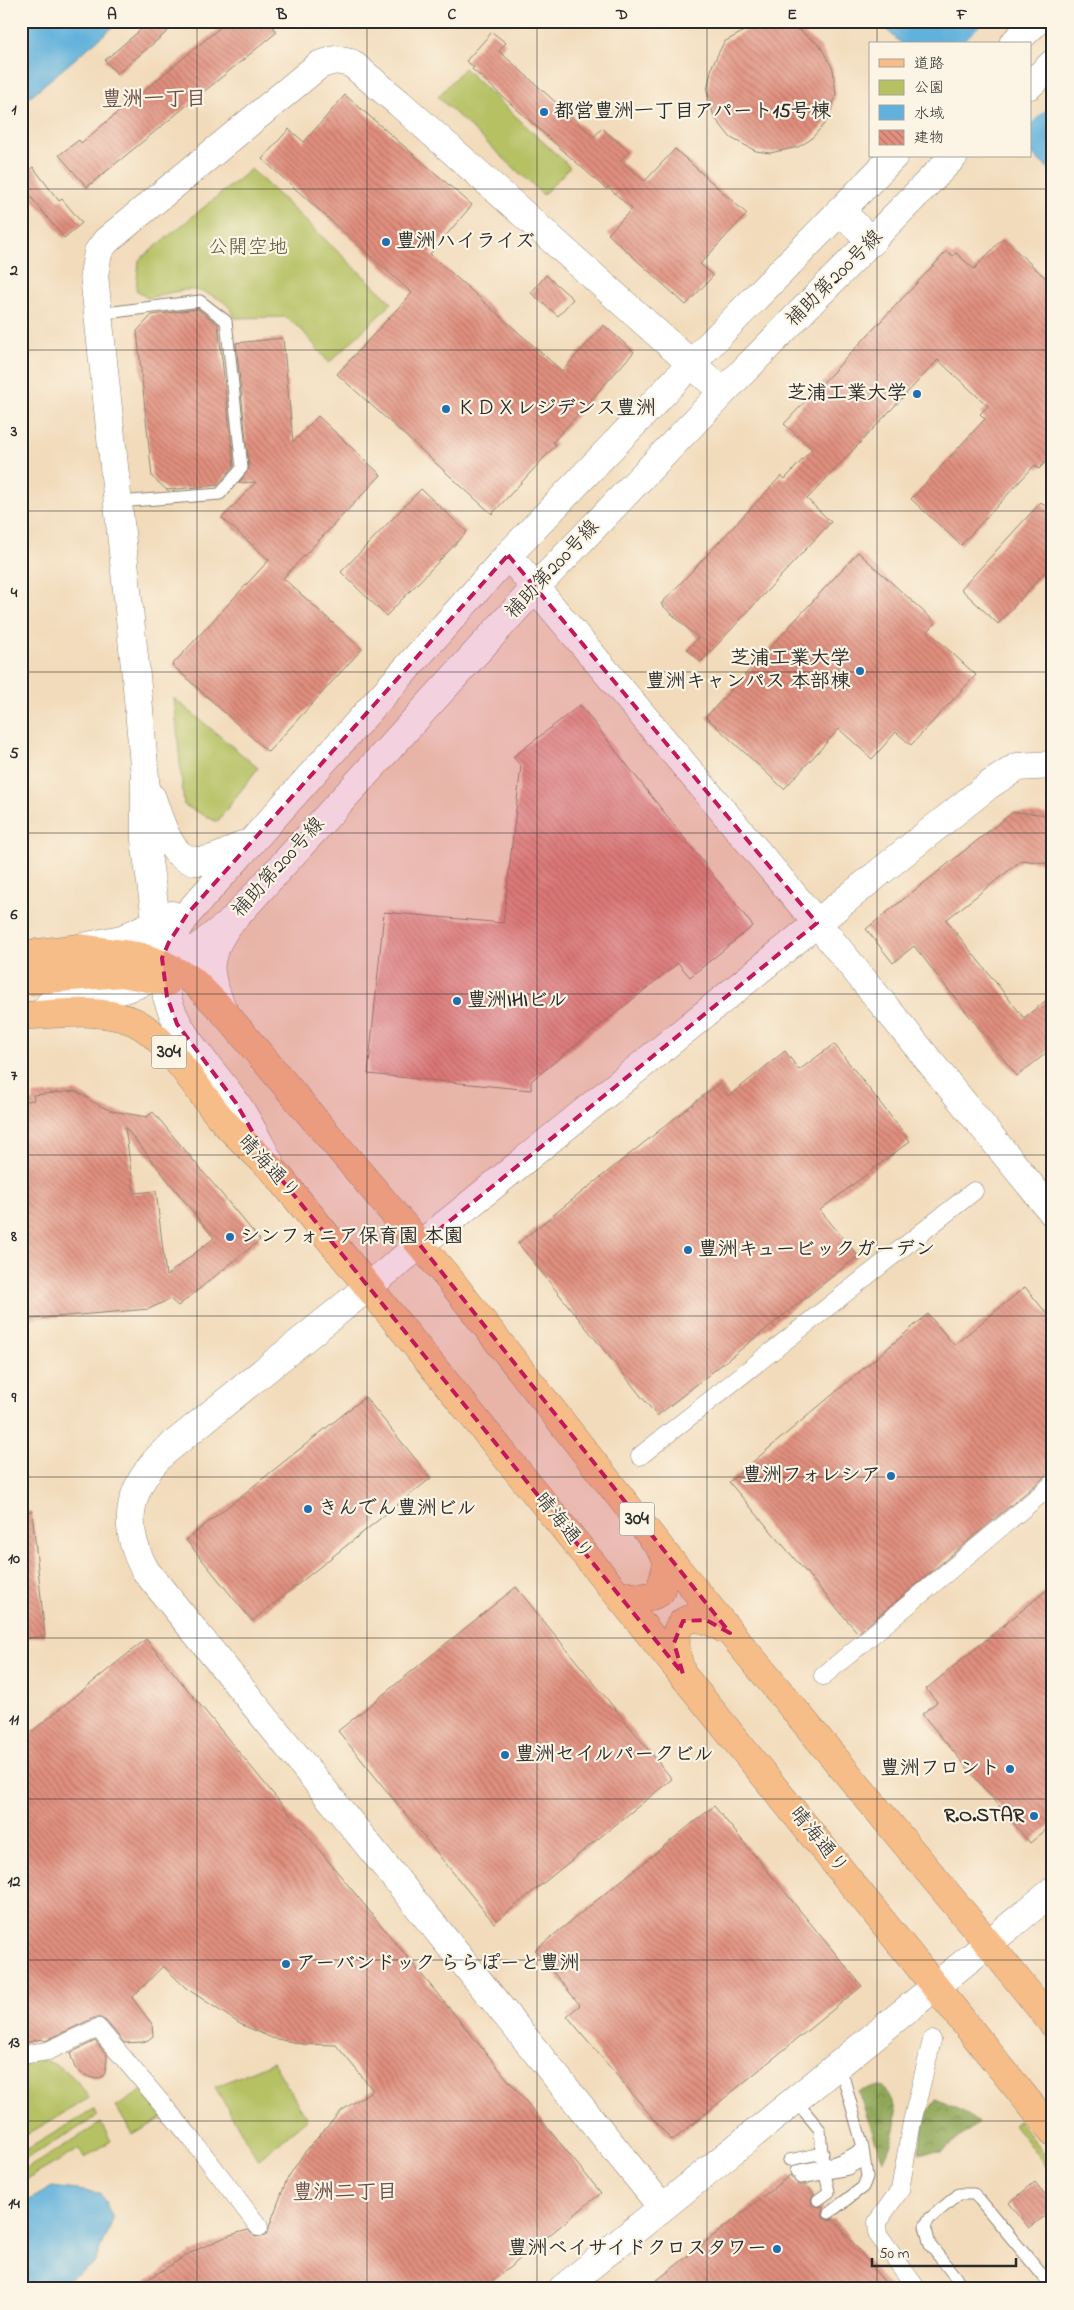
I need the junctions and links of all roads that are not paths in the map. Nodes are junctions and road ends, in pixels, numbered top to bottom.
1 (1037, 21) edge
2 (1015, 42) edge
3 (1053, 64) edge
4 (1032, 82) edge
5 (892, 158) edge
6 (952, 158) edge
7 (840, 210) junction
8 (872, 242) junction
9 (98, 314) junction
10 (691, 364) junction
11 (723, 392) junction
12 (118, 502) junction
13 (508, 555) junction
14 (536, 587) junction
15 (1053, 765) edge
16 (145, 777) junction
17 (255, 838) junction
18 (202, 899) junction
19 (817, 923) junction
20 (156, 924) junction
21 (228, 924) junction
22 (80, 948) junction
23 (21, 955) edge
24 (163, 970) junction
25 (21, 980) edge
26 (224, 1012) junction
27 (21, 1014) edge
28 (276, 1173) junction
29 (974, 1191) dead end
30 (1053, 1212) edge
31 (420, 1245) junction
32 (368, 1286) junction
33 (640, 1456) dead end
34 (1053, 1484) edge
35 (661, 1549) junction
36 (617, 1593) junction
37 (730, 1633) junction
38 (683, 1674) junction
39 (823, 1676) dead end
40 (1053, 1891) edge
41 (988, 1943) junction
42 (936, 1986) junction
43 (1053, 2024) edge
44 (932, 2040) dead end
45 (21, 2055) edge
46 (839, 2064) junction
47 (794, 2099) junction
48 (1053, 2132) edge
49 (863, 2147) junction
50 (789, 2160) dead end
51 (824, 2164) junction
52 (799, 2175) dead end
53 (818, 2200) dead end
54 (662, 2207) junction
55 (829, 2213) dead end
56 (259, 2227) dead end
57 (1053, 2288) edge
58 (562, 2289) edge
59 (917, 2289) edge
60 (965, 2289) edge

1 - 2 street
3 - 4 street
5 - 7 street, 補助第200号線
6 - 8 street, 補助第200号線
7 - 8 street
7 - 10 street, 補助第200号線
8 - 11 street, 補助第200号線
9 - 10 street
9 - 12 street
9 - 12 lane
10 - 11 street
10 - 13 street, 補助第200号線
11 - 14 street, 補助第200号線
12 - 16 street
13 - 14 street
13 - 17 street, 補助第200号線
14 - 19 street
14 - 21 street, 補助第200号線
15 - 19 street
16 - 17 street
16 - 20 street
17 - 18 street, 補助第200号線
18 - 20 street
18 - 24 street, 補助第200号線
19 - 30 street
19 - 31 street
20 - 22 street
20 - 24 street
21 - 24 street
21 - 26 street, 補助第200号線
22 - 23 main road, 304
22 - 24 main road, 304
24 - 25 main road, 304
24 - 26 main road, 304
24 - 27 street
24 - 28 street
26 - 31 main road, 304
27 - 28 main road, 晴海通り / 304
28 - 32 main road, 晴海通り / 304
29 - 33 street
31 - 32 street
31 - 35 main road, 304
32 - 36 main road, 晴海通り / 304
32 - 54 street
34 - 39 street
35 - 36 main road
35 - 37 main road, 304
36 - 38 main road, 晴海通り / 304
37 - 38 main road
37 - 41 main road, 304
38 - 42 main road, 晴海通り / 304
40 - 41 street
41 - 42 street
41 - 43 main road, 304
42 - 46 street
42 - 48 main road, 晴海通り / 304
44 - 59 street
45 - 56 street
46 - 47 street
46 - 49 lane
47 - 51 lane
47 - 54 street
49 - 51 lane
49 - 55 lane
50 - 51 lane
51 - 52 lane
51 - 53 lane
54 - 58 street
57 - 60 lane

